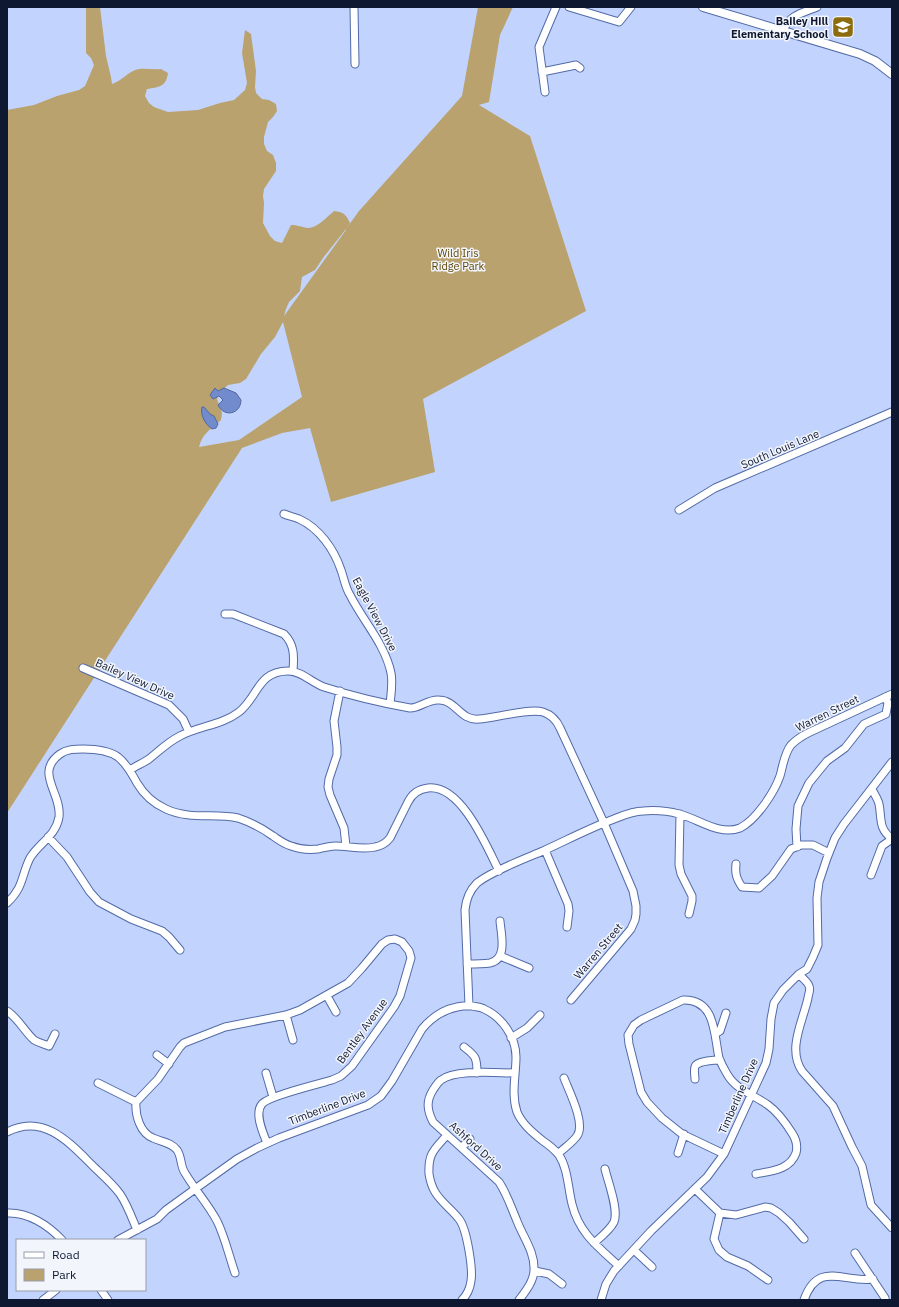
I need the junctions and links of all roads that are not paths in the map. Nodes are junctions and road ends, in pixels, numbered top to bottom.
1 (354, 7) edge
2 (556, 7) edge
3 (569, 7) edge
4 (630, 7) edge
5 (703, 7) edge
6 (817, 7) edge
7 (783, 31) junction
8 (355, 64) dead end
9 (580, 68) dead end
10 (542, 72) junction
11 (892, 74) edge
12 (545, 92) dead end
13 (892, 412) edge
14 (679, 510) dead end
15 (284, 514) dead end
16 (225, 614) dead end
17 (83, 668) dead end
18 (293, 671) junction
19 (340, 691) junction
20 (889, 695) edge
21 (390, 704) junction
22 (189, 732) junction
23 (892, 762) edge
24 (130, 770) junction
25 (872, 789) junction
26 (680, 814) junction
27 (604, 823) junction
28 (48, 837) junction
29 (892, 839) edge
30 (346, 846) junction
31 (797, 847) junction
32 (545, 850) junction
33 (829, 853) junction
34 (736, 864) dead end
35 (499, 871) junction
36 (871, 875) dead end
37 (7, 903) edge
38 (689, 914) dead end
39 (500, 921) dead end
40 (566, 927) dead end
41 (180, 950) dead end
42 (500, 956) junction
43 (467, 964) junction
44 (528, 968) dead end
45 (799, 974) junction
46 (327, 996) junction
47 (571, 1000) dead end
48 (469, 1006) junction
49 (7, 1011) edge
50 (336, 1012) dead end
51 (726, 1013) dead end
52 (286, 1015) junction
53 (540, 1015) dead end
54 (55, 1034) dead end
55 (715, 1034) junction
56 (511, 1038) junction
57 (293, 1040) dead end
58 (464, 1047) dead end
59 (157, 1055) dead end
60 (720, 1060) junction
61 (169, 1064) junction
62 (266, 1073) dead end
63 (477, 1073) junction
64 (515, 1073) junction
65 (564, 1078) dead end
66 (695, 1079) dead end
67 (98, 1083) dead end
68 (752, 1095) junction
69 (273, 1097) junction
70 (136, 1102) junction
71 (7, 1132) edge
72 (684, 1134) junction
73 (447, 1135) junction
74 (470, 1139) dead end
75 (267, 1143) junction
76 (462, 1148) junction
77 (678, 1153) dead end
78 (558, 1154) junction
79 (724, 1154) junction
80 (605, 1169) dead end
81 (756, 1174) dead end
82 (195, 1189) junction
83 (695, 1189) junction
84 (7, 1213) edge
85 (720, 1213) junction
86 (892, 1228) edge
87 (137, 1230) junction
88 (61, 1239) edge
89 (120, 1239) edge
90 (804, 1239) dead end
91 (594, 1243) junction
92 (634, 1250) junction
93 (855, 1253) dead end
94 (619, 1266) junction
95 (652, 1268) dead end
96 (535, 1271) junction
97 (235, 1273) dead end
98 (873, 1279) junction
99 (768, 1280) dead end
100 (562, 1284) dead end
101 (55, 1291) edge
102 (102, 1291) edge
103 (885, 1298) dead end
104 (43, 1300) edge
105 (108, 1300) edge
106 (462, 1300) edge
107 (519, 1300) edge
108 (601, 1300) edge
109 (804, 1300) edge

1 - 8 street
2 - 10 street
3 - 4 street
5 - 7 main road
6 - 7 street
7 - 11 main road
9 - 10 street
10 - 12 street
13 - 14 street, South Louis Lane
15 - 21 street, Eagle View Drive
16 - 18 street
17 - 22 street, Bailey View Drive
18 - 19 street
18 - 22 street
19 - 21 street
19 - 30 street
20 - 26 street, Warren Street
20 - 31 street
21 - 27 street
22 - 24 street
23 - 25 street, Timberline Drive
24 - 28 street
24 - 30 street
25 - 29 street
25 - 33 street, Timberline Drive
26 - 27 street, Warren Street
26 - 38 street
27 - 32 street, Warren Street
27 - 47 street, Warren Street
28 - 37 street
28 - 41 street
29 - 36 street
30 - 35 street
31 - 33 street
31 - 34 street
32 - 35 street, Warren Street
32 - 40 street
33 - 45 street, Timberline Drive
35 - 43 street, Warren Street
39 - 42 street
42 - 43 street
42 - 44 street
43 - 48 street, Warren Street
45 - 68 street, Timberline Drive
45 - 86 street
46 - 50 street
46 - 52 street, Bentley Avenue
46 - 69 street, Bentley Avenue
48 - 56 street, Timberline Drive
48 - 75 street, Timberline Drive
49 - 54 street
51 - 55 street
52 - 57 street
52 - 61 street, Bentley Avenue
53 - 56 street
55 - 60 street
55 - 72 street
56 - 64 street, Timberline Drive
58 - 63 street
59 - 61 street
60 - 66 street
60 - 68 street
61 - 70 street, Bentley Avenue
62 - 69 street
63 - 64 street, Ashford Drive
63 - 73 street, Ashford Drive
64 - 78 street, Timberline Drive
65 - 78 street
67 - 70 street
68 - 79 street, Timberline Drive
68 - 81 street
69 - 75 street, Bentley Avenue
70 - 82 street
71 - 87 street
72 - 77 street
72 - 79 street
73 - 76 street, Ashford Drive
73 - 106 street
74 - 76 street
75 - 82 street, Timberline Drive
76 - 96 street, Ashford Drive
78 - 91 street, Timberline Drive
79 - 83 street, Timberline Drive
80 - 91 street
82 - 87 street, Timberline Drive
82 - 97 street
83 - 85 street
83 - 92 street, Timberline Drive
84 - 88 street
85 - 90 street
85 - 99 street
87 - 89 street, Timberline Drive
91 - 94 street, Timberline Drive
92 - 94 street, Timberline Drive
92 - 95 street
93 - 98 street
94 - 108 street, Timberline Drive
96 - 100 street
96 - 107 street
98 - 103 street
98 - 109 street
101 - 104 street
102 - 105 street

